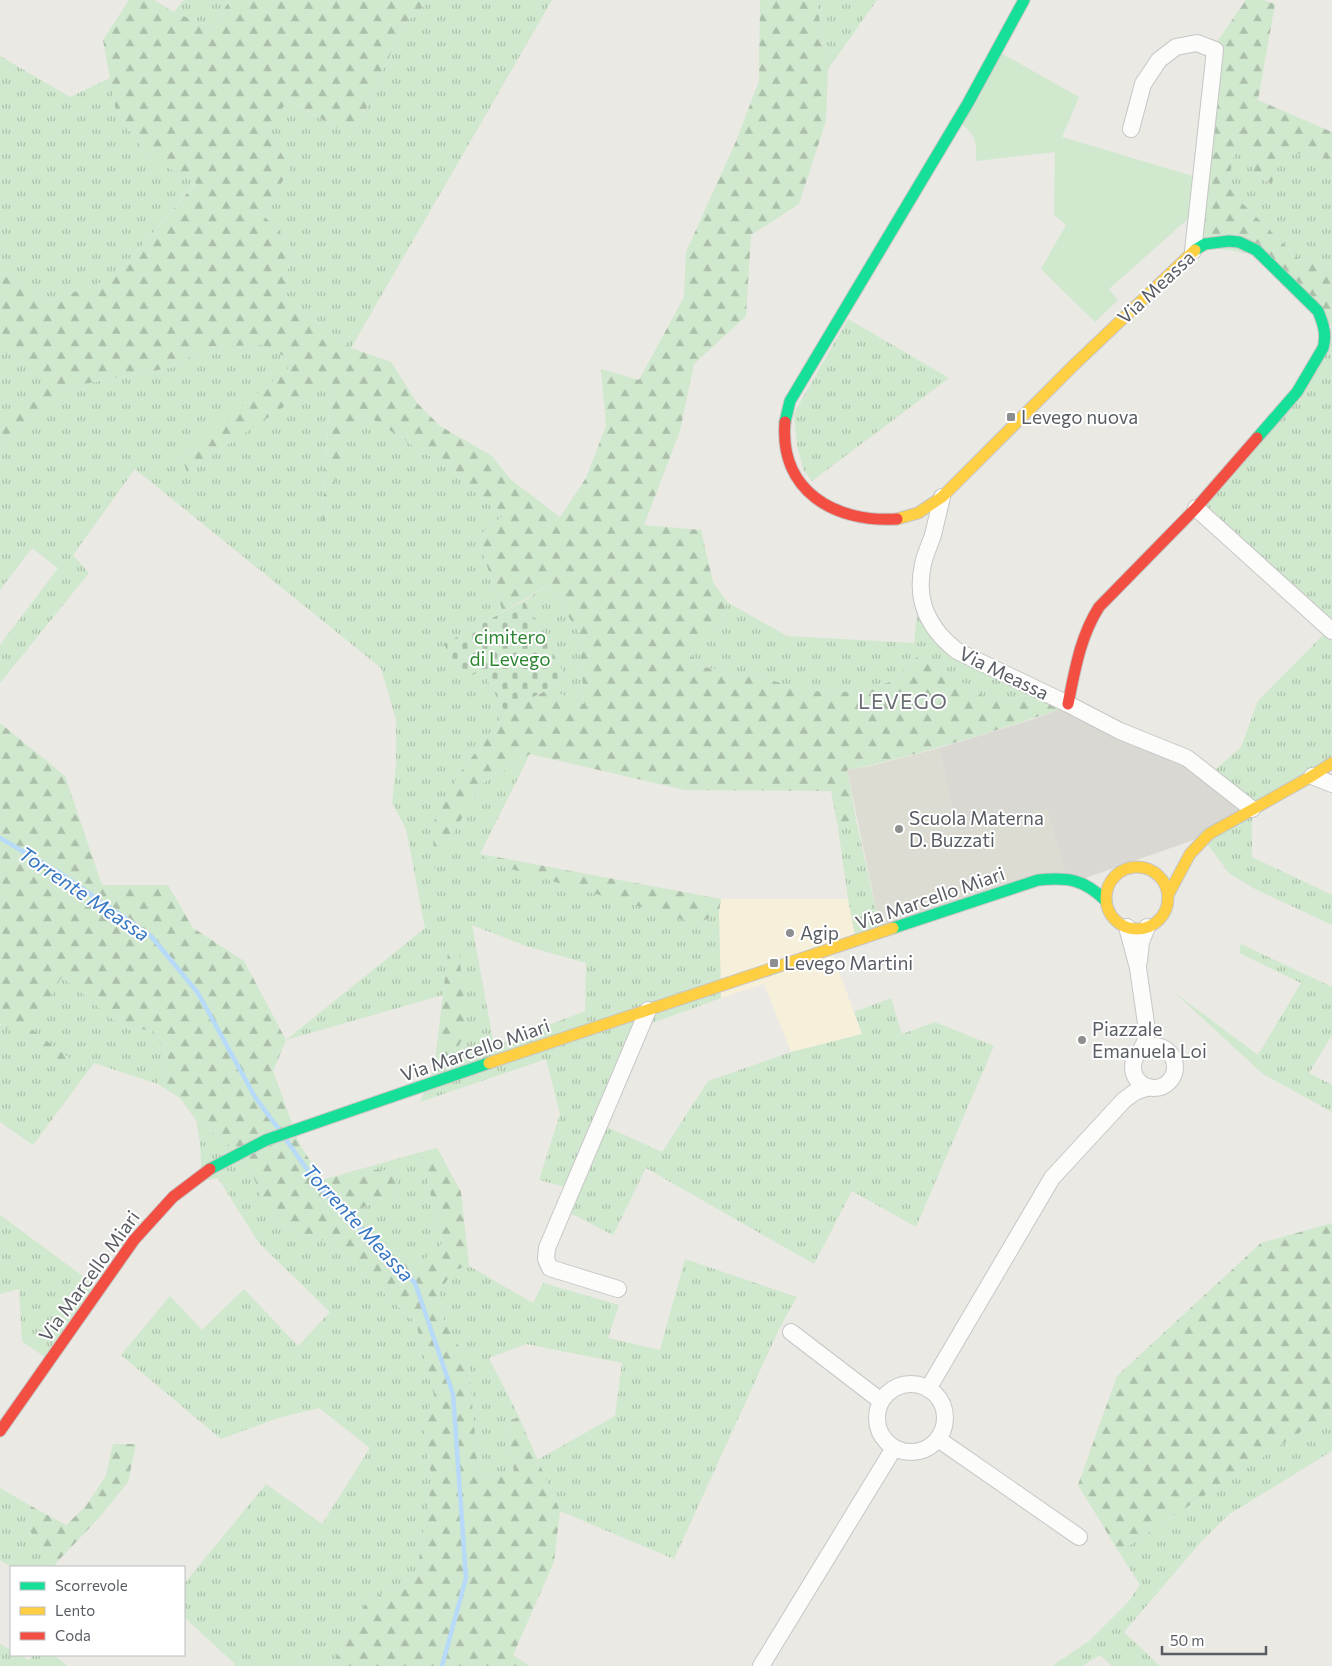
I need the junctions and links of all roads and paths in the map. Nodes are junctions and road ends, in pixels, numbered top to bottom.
1 (1024, 0) edge
2 (1131, 130) dead end
3 (1194, 251) junction
4 (942, 497) junction
5 (1196, 508) junction
6 (1332, 631) edge
7 (1068, 704) junction
8 (1332, 763) edge
9 (1312, 776) junction
10 (1332, 784) edge
11 (1252, 809) junction
12 (1186, 858) junction
13 (1156, 873) junction
14 (1104, 878) junction
15 (1077, 881) junction
16 (1168, 894) junction
17 (1106, 901) junction
18 (1127, 927) junction
19 (1147, 927) junction
20 (1138, 968) junction
21 (648, 1010) junction
22 (1147, 1030) junction
23 (1159, 1047) junction
24 (1141, 1050) junction
25 (1149, 1088) junction
26 (618, 1289) dead end
27 (791, 1332) dead end
28 (928, 1388) junction
29 (881, 1401) junction
30 (0, 1431) edge
31 (938, 1439) junction
32 (894, 1448) junction
33 (1079, 1537) dead end
34 (761, 1666) edge

1 - 4 main road, Via Meassa
2 - 3 street
3 - 4 main road, Via Meassa
3 - 5 main road, Via Meassa
4 - 7 street, Via Meassa
5 - 6 street
5 - 7 main road, Via Meassa
7 - 11 street, Via Meassa
8 - 9 main road
9 - 10 street
9 - 11 main road
11 - 12 main road
12 - 13 main road
12 - 16 main road
13 - 14 main road, Via Marcello Miari
13 - 16 main road
14 - 15 main road, Via Marcello Miari
14 - 17 main road
15 - 17 main road, Via Marcello Miari
15 - 21 main road, Via Marcello Miari
16 - 19 main road
17 - 18 main road, Via Marcello Miari
18 - 19 main road
18 - 20 street
19 - 20 street
20 - 22 street
21 - 26 street
21 - 30 main road, Via Marcello Miari
22 - 23 street
22 - 24 street
23 - 24 street
23 - 25 street
24 - 25 street
25 - 28 street
27 - 29 street
28 - 29 street
28 - 31 street
29 - 32 street
31 - 32 street
31 - 33 street
32 - 34 street

